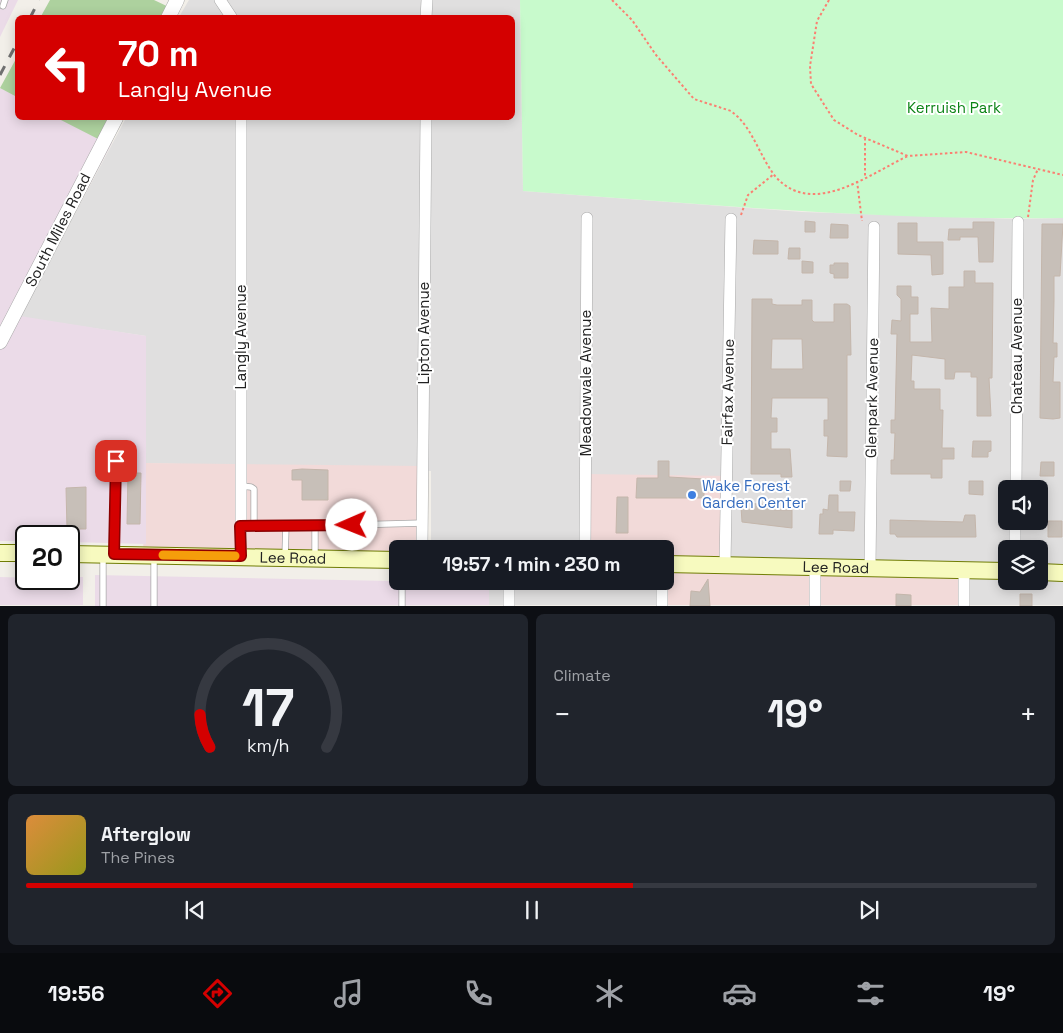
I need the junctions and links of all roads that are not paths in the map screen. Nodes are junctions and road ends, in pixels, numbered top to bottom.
1 (177, 0) edge
2 (220, 0) edge
3 (427, 0) edge
4 (170, 15) edge
5 (230, 15) edge
6 (426, 15) edge
7 (115, 120) edge
8 (241, 120) edge
9 (426, 120) edge
10 (587, 218) dead end
11 (735, 219) road end
12 (1023, 220) road end
13 (874, 227) dead end
14 (0, 342) edge
15 (116, 461) dead end
16 (1016, 480) edge
17 (241, 486) junction
18 (423, 523) junction
19 (286, 525) junction
20 (240, 526) junction
21 (254, 526) junction
22 (315, 526) junction
23 (422, 540) edge
24 (585, 540) edge
25 (0, 553) edge
26 (15, 553) edge
27 (80, 554) edge
28 (109, 554) junction
29 (154, 554) junction
30 (241, 556) junction
31 (285, 557) junction
32 (315, 558) junction
33 (389, 560) edge
34 (674, 564) edge
35 (725, 565) junction
36 (815, 567) junction
37 (870, 568) junction
38 (964, 570) junction
39 (998, 571) edge
40 (1048, 572) edge
41 (1063, 573) edge
42 (402, 590) edge
43 (509, 590) edge
44 (662, 590) edge
45 (102, 606) edge
46 (154, 606) edge
47 (402, 606) edge
48 (509, 606) edge
49 (662, 606) edge
50 (815, 606) edge
51 (964, 606) edge

1 - 4 street
2 - 5 street
3 - 6 street
7 - 14 street, South Miles Road
8 - 17 street, Langly Avenue
9 - 18 street, Lipton Avenue
10 - 24 street, Meadowvale Avenue
11 - 35 street, Fairfax Avenue
12 - 16 street, Chateau Avenue
13 - 37 street, Glenpark Avenue
15 - 28 lane
17 - 20 street, Langly Avenue
17 - 21 lane
18 - 22 lane
18 - 23 street, Lipton Avenue
19 - 21 lane
19 - 22 lane
19 - 31 lane
20 - 21 lane
20 - 30 street, Langly Avenue
22 - 32 lane
25 - 26 main road
27 - 28 main road, Lee Road
28 - 29 main road, Lee Road
28 - 45 lane
29 - 30 main road, Lee Road
29 - 46 lane
30 - 31 main road, Lee Road
31 - 32 main road, Lee Road
32 - 33 main road, Lee Road
34 - 35 main road, Lee Road
35 - 36 main road, Lee Road
36 - 37 main road, Lee Road
36 - 50 street
37 - 38 main road, Lee Road
38 - 39 main road, Lee Road
38 - 51 street
40 - 41 main road
42 - 47 lane
43 - 48 street
44 - 49 street

